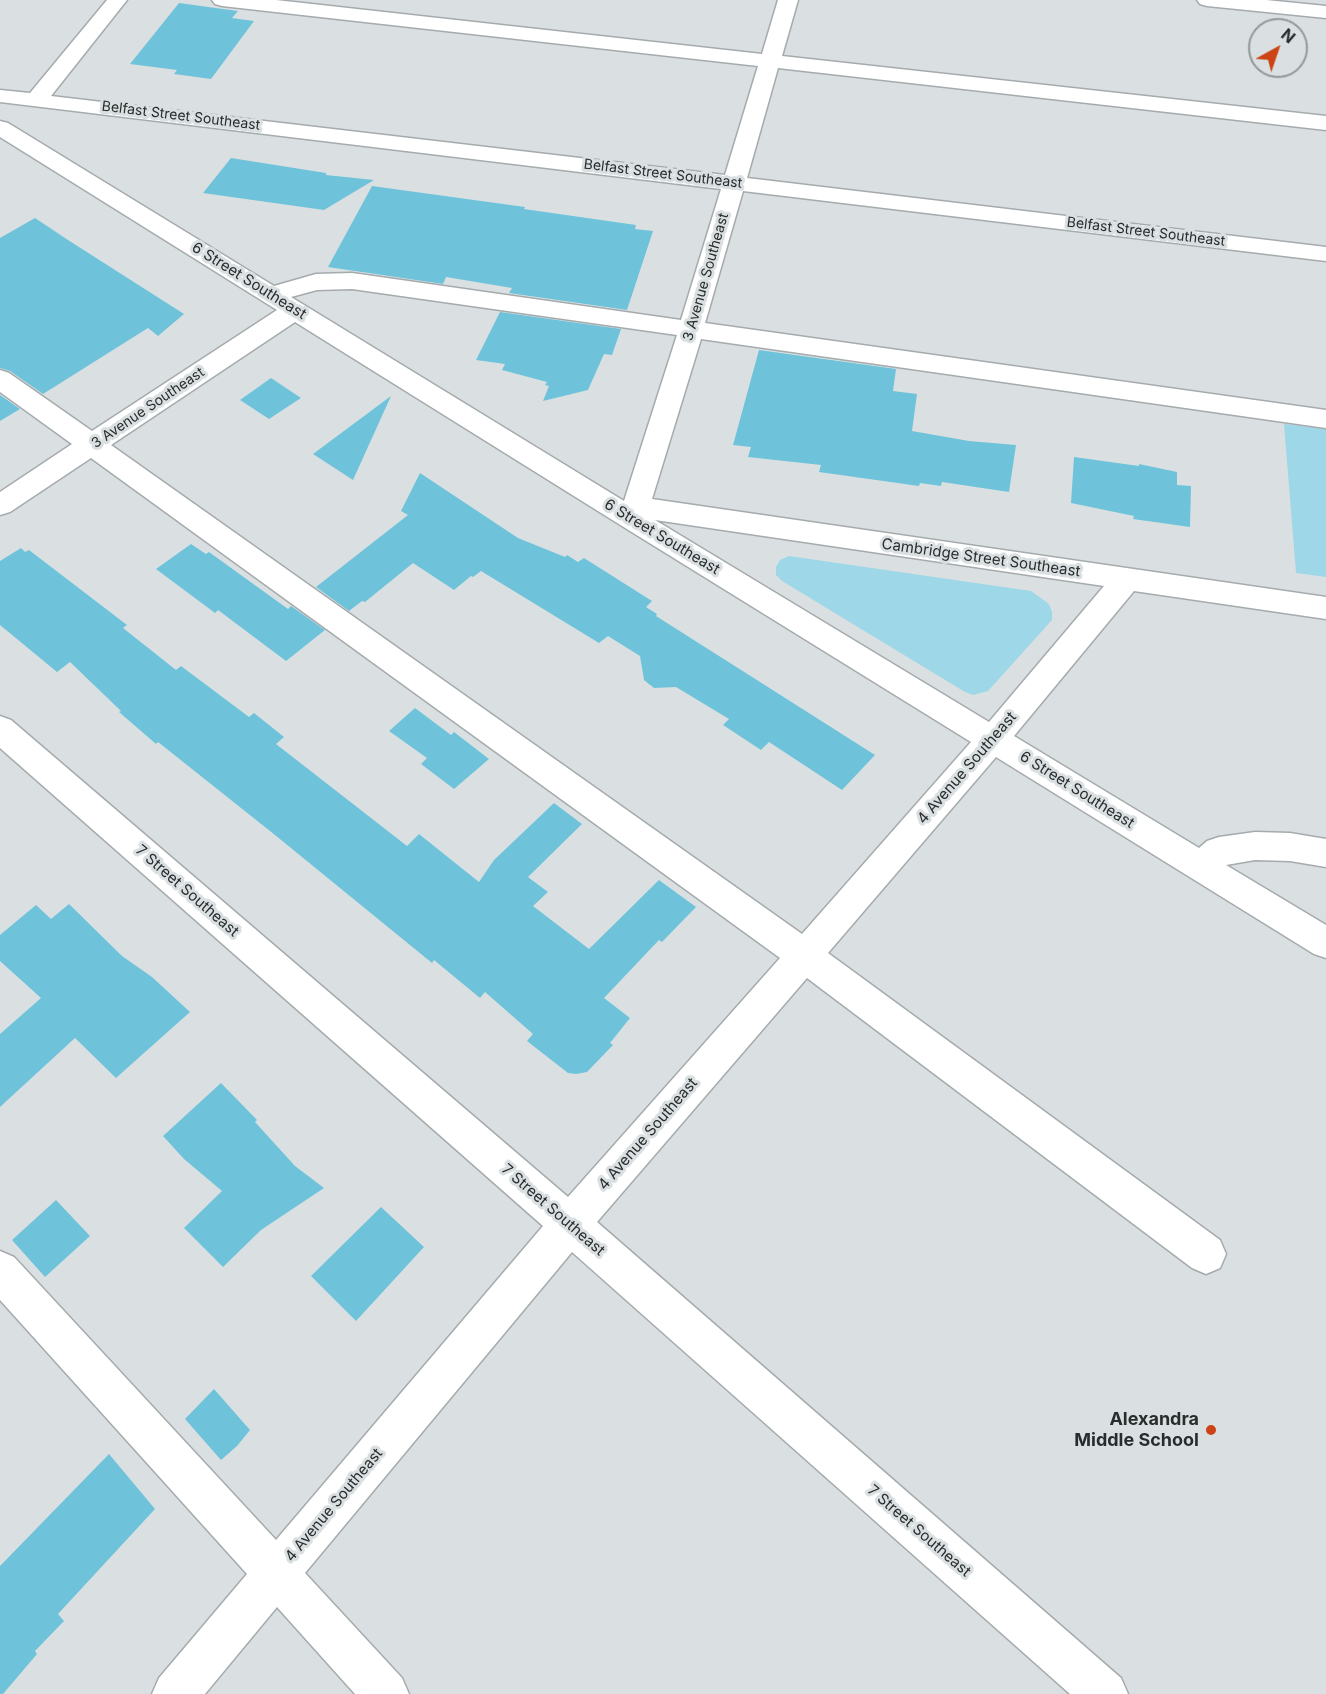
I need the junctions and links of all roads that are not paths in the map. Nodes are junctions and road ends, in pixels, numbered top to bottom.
1 (117, 0) edge
2 (222, 0) edge
3 (788, 0) edge
4 (1208, 0) edge
5 (1326, 12) edge
6 (770, 61) junction
7 (0, 96) edge
8 (37, 99) junction
9 (1326, 123) edge
10 (0, 128) edge
11 (734, 182) junction
12 (1326, 254) edge
13 (271, 295) junction
14 (295, 310) junction
15 (691, 329) junction
16 (0, 379) edge
17 (1326, 418) edge
18 (93, 444) junction
19 (0, 505) edge
20 (634, 513) junction
21 (1127, 579) junction
22 (1326, 608) edge
23 (0, 729) edge
24 (994, 738) junction
25 (1326, 853) edge
26 (1201, 866) junction
27 (1326, 943) edge
28 (804, 955) junction
29 (570, 1224) junction
30 (1206, 1254) dead end
31 (0, 1271) edge
32 (277, 1574) junction
33 (175, 1694) edge
34 (386, 1694) edge
35 (1105, 1694) edge

1 - 8 street
2 - 6 street
3 - 6 street, 3 Avenue Southeast
4 - 5 street
6 - 9 street
6 - 11 street, 3 Avenue Southeast
7 - 8 street, Belfast Street Southeast
8 - 11 street, Belfast Street Southeast
10 - 13 street, 6 Street Southeast
11 - 12 street, Belfast Street Southeast
11 - 15 street, 3 Avenue Southeast
13 - 14 street, 6 Street Southeast
13 - 15 street
14 - 18 street, 3 Avenue Southeast
14 - 20 street, 6 Street Southeast
15 - 17 street
15 - 20 street, 3 Avenue Southeast
16 - 18 street
18 - 19 street, 3 Avenue Southeast
18 - 28 street
20 - 21 street, Cambridge Street Southeast
20 - 24 street, 6 Street Southeast
21 - 22 street, Cambridge Street Southeast
21 - 24 street, 4 Avenue Southeast
23 - 29 street, 7 Street Southeast
24 - 26 street, 6 Street Southeast
24 - 28 street, 4 Avenue Southeast
25 - 26 street
26 - 27 street, 6 Street Southeast
28 - 29 street, 4 Avenue Southeast
28 - 30 street
29 - 32 street, 4 Avenue Southeast
29 - 35 street, 7 Street Southeast
31 - 32 street
32 - 33 street, 4 Avenue Southeast
32 - 34 street

